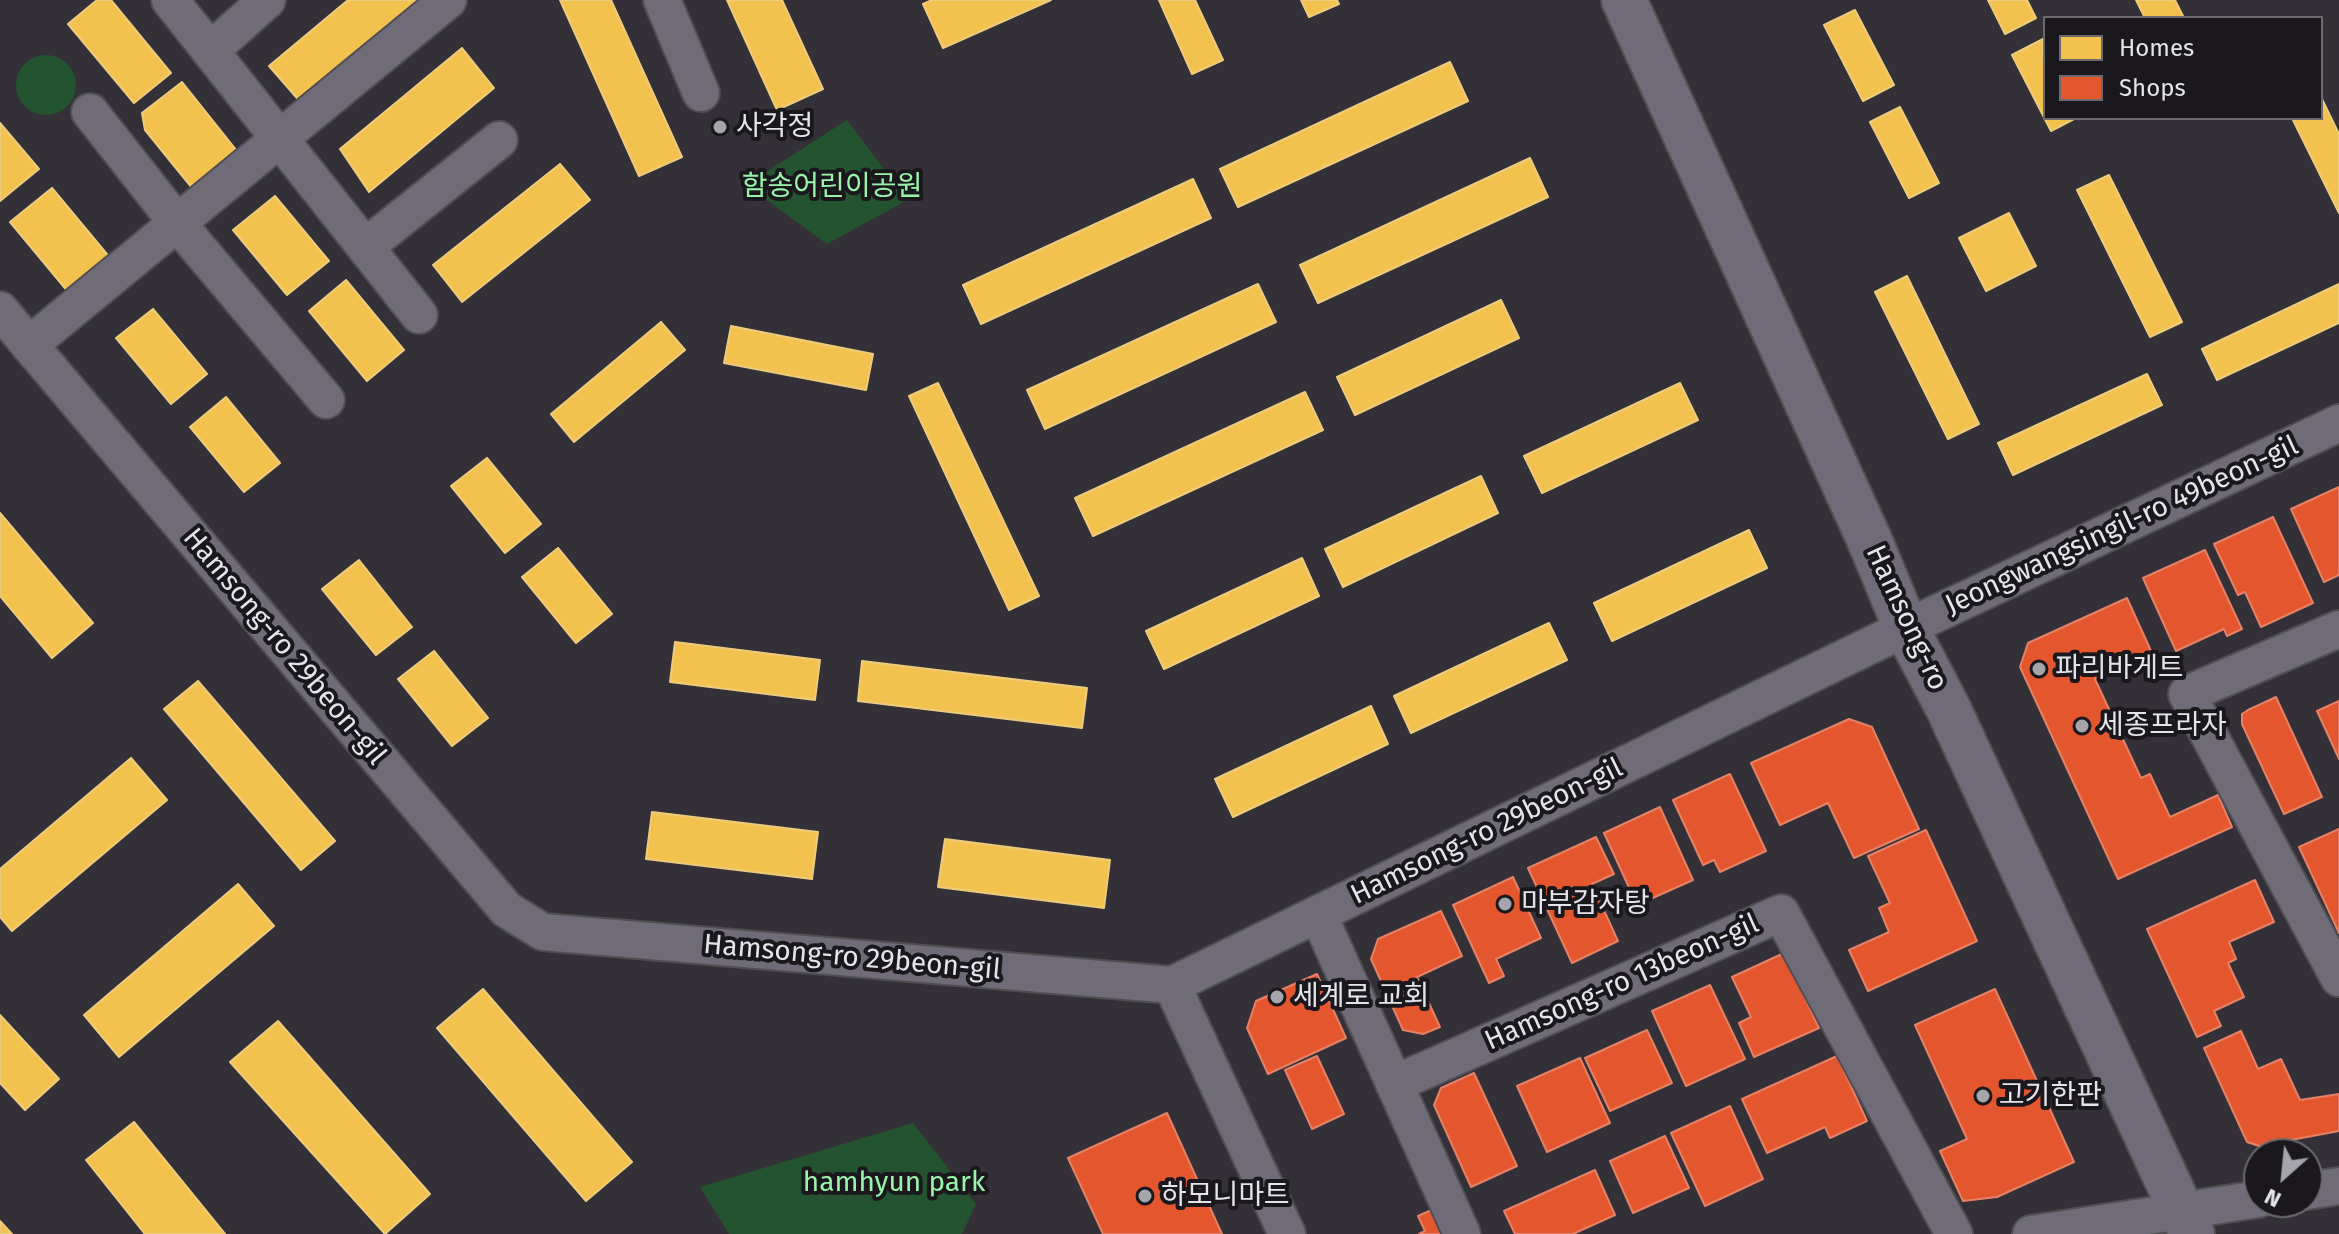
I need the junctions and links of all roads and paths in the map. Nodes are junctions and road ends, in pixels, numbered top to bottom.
1 (170, 0) edge
2 (267, 0) edge
3 (448, 0) edge
4 (662, 0) edge
5 (1624, 0) edge
6 (210, 51) junction
7 (701, 93) dead end
8 (90, 112) dead end
9 (499, 140) dead end
10 (281, 141) junction
11 (178, 224) junction
12 (365, 247) junction
13 (0, 310) edge
14 (419, 315) dead end
15 (29, 345) junction
16 (326, 400) dead end
17 (2339, 423) edge
18 (1906, 628) junction
19 (2339, 629) edge
20 (1318, 914) junction
21 (2339, 978) edge
22 (1172, 985) junction
23 (1394, 1084) junction
24 (2243, 1204) edge
25 (2187, 1222) edge
26 (1287, 1234) edge
27 (1462, 1234) edge
28 (1954, 1234) edge
29 (2031, 1234) edge

1 - 6 street
2 - 6 street
3 - 10 street
4 - 7 street
5 - 18 main road, Hamsong-ro
6 - 10 street
8 - 11 street
9 - 12 street
10 - 11 street
10 - 12 street
11 - 15 street
11 - 16 street
12 - 14 street
13 - 15 street, Hamsong-ro 29beon-gil
15 - 22 street, Hamsong-ro 29beon-gil
17 - 18 street, Jeongwangsingil-ro 49beon-gil
18 - 20 street, Hamsong-ro 29beon-gil
18 - 25 main road, Hamsong-ro
19 - 21 street
20 - 22 street, Hamsong-ro 29beon-gil
20 - 23 street
22 - 26 street
23 - 27 street
23 - 28 street, Hamsong-ro 13beon-gil
24 - 25 street
25 - 29 street

